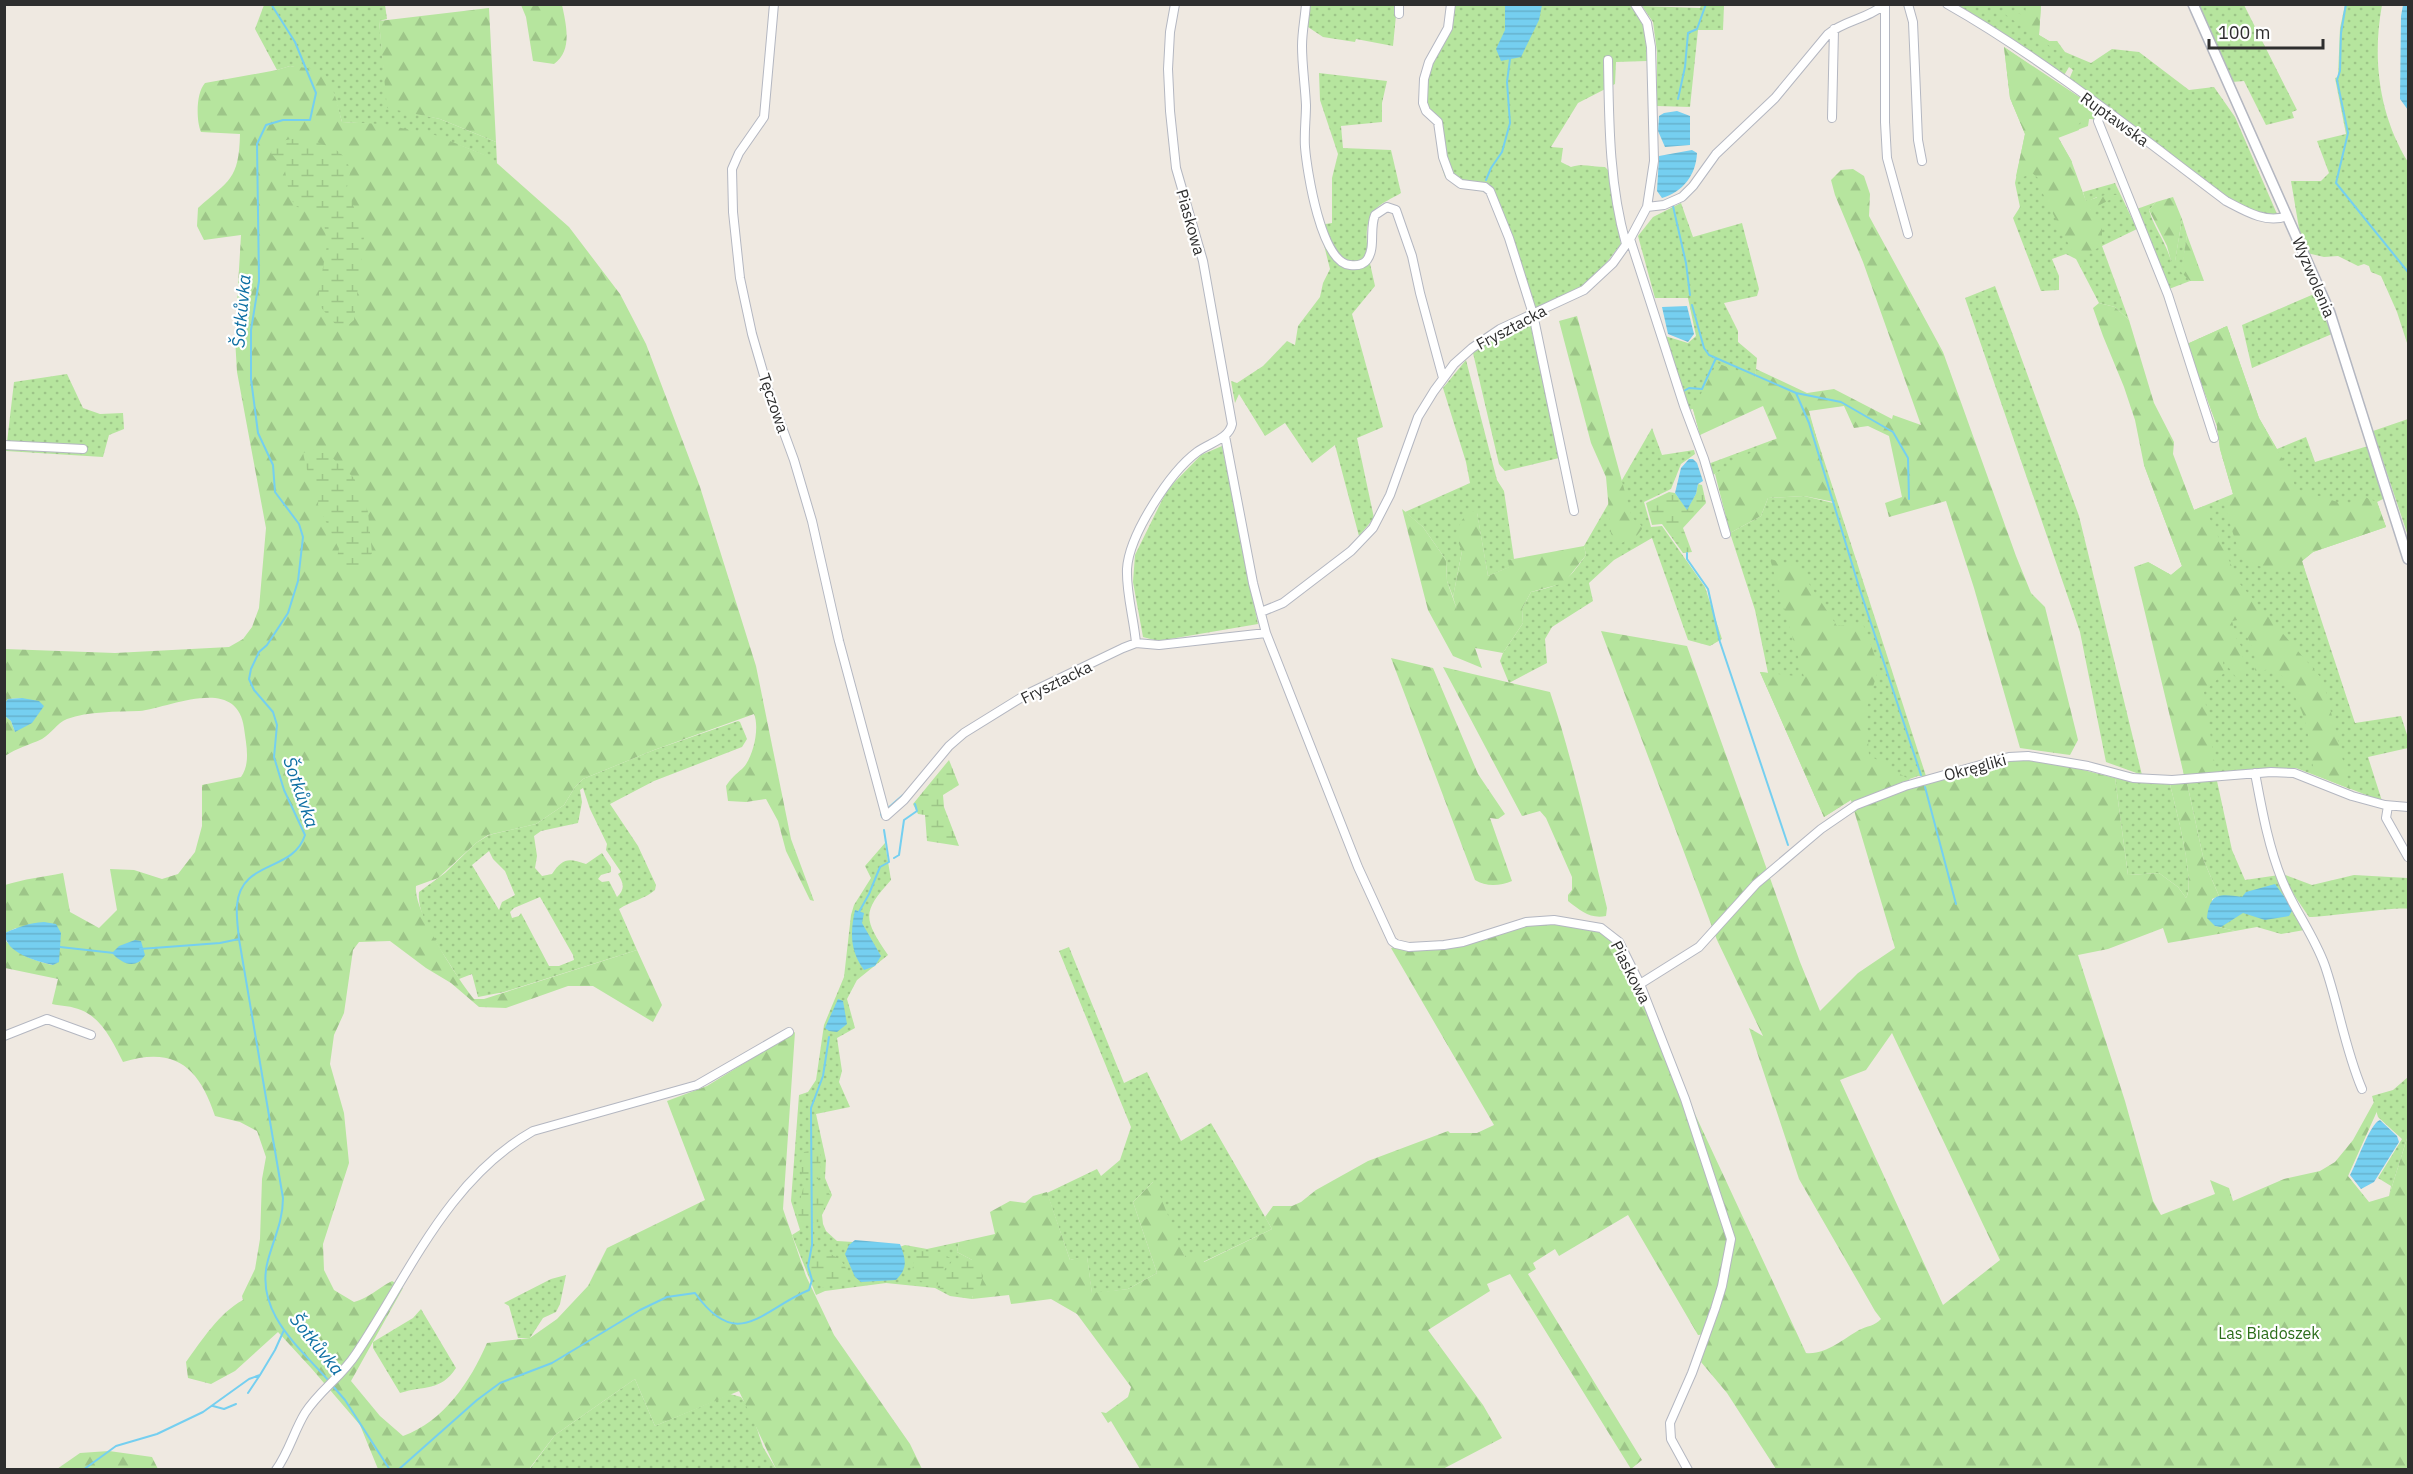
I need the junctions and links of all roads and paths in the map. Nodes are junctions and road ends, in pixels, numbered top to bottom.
1 (774, 4) edge
2 (1175, 4) edge
3 (1306, 4) edge
4 (1400, 4) edge
5 (1451, 4) edge
6 (1635, 4) edge
7 (1908, 4) edge
8 (1947, 4) edge
9 (2193, 4) edge
10 (1885, 5) edge
11 (1399, 14) dead end
12 (1834, 29) junction
13 (1608, 60) dead end
14 (2103, 108) junction
15 (1832, 118) dead end
16 (1922, 161) dead end
17 (1647, 207) junction
18 (2287, 216) junction
19 (1908, 234) dead end
20 (1628, 241) junction
21 (1533, 314) junction
22 (1443, 378) junction
23 (1226, 436) junction
24 (2214, 438) dead end
25 (4, 445) edge
26 (83, 448) dead end
27 (1574, 510) dead end
28 (1726, 534) dead end
29 (2409, 559) edge
30 (1260, 612) junction
31 (1266, 633) junction
32 (1136, 643) junction
33 (2255, 773) junction
34 (2388, 806) junction
35 (2409, 807) edge
36 (886, 816) joint
37 (2409, 857) edge
38 (1640, 984) junction
39 (789, 1032) dead end
40 (91, 1035) dead end
41 (4, 1036) edge
42 (2362, 1089) dead end
43 (276, 1470) edge
44 (1688, 1470) edge

1 - 36 street, Tęczowa
2 - 23 street, Piaskowa
3 - 22 street
4 - 11 street
5 - 21 street
6 - 17 street, Frysztacka
7 - 16 street
8 - 14 street, Ruptawska
9 - 18 street, Wyzwolenia
10 - 12 street
10 - 19 street
12 - 15 street
12 - 17 street
13 - 20 street
14 - 18 street, Ruptawska
14 - 24 street
17 - 20 street, Frysztacka
18 - 29 street, Wyzwolenia
20 - 21 street, Frysztacka
20 - 28 street
21 - 22 street, Frysztacka
21 - 27 street
22 - 30 street, Frysztacka
23 - 30 street, Piaskowa
23 - 32 street
25 - 26 street
30 - 31 street, Piaskowa
31 - 32 street, Frysztacka
31 - 38 street, Piaskowa
32 - 36 street, Frysztacka
33 - 34 street, Okręgliki
33 - 38 street, Okręgliki
33 - 42 street
34 - 35 street, Okręgliki
34 - 37 street
38 - 44 street, Piaskowa
39 - 43 street
40 - 41 street

